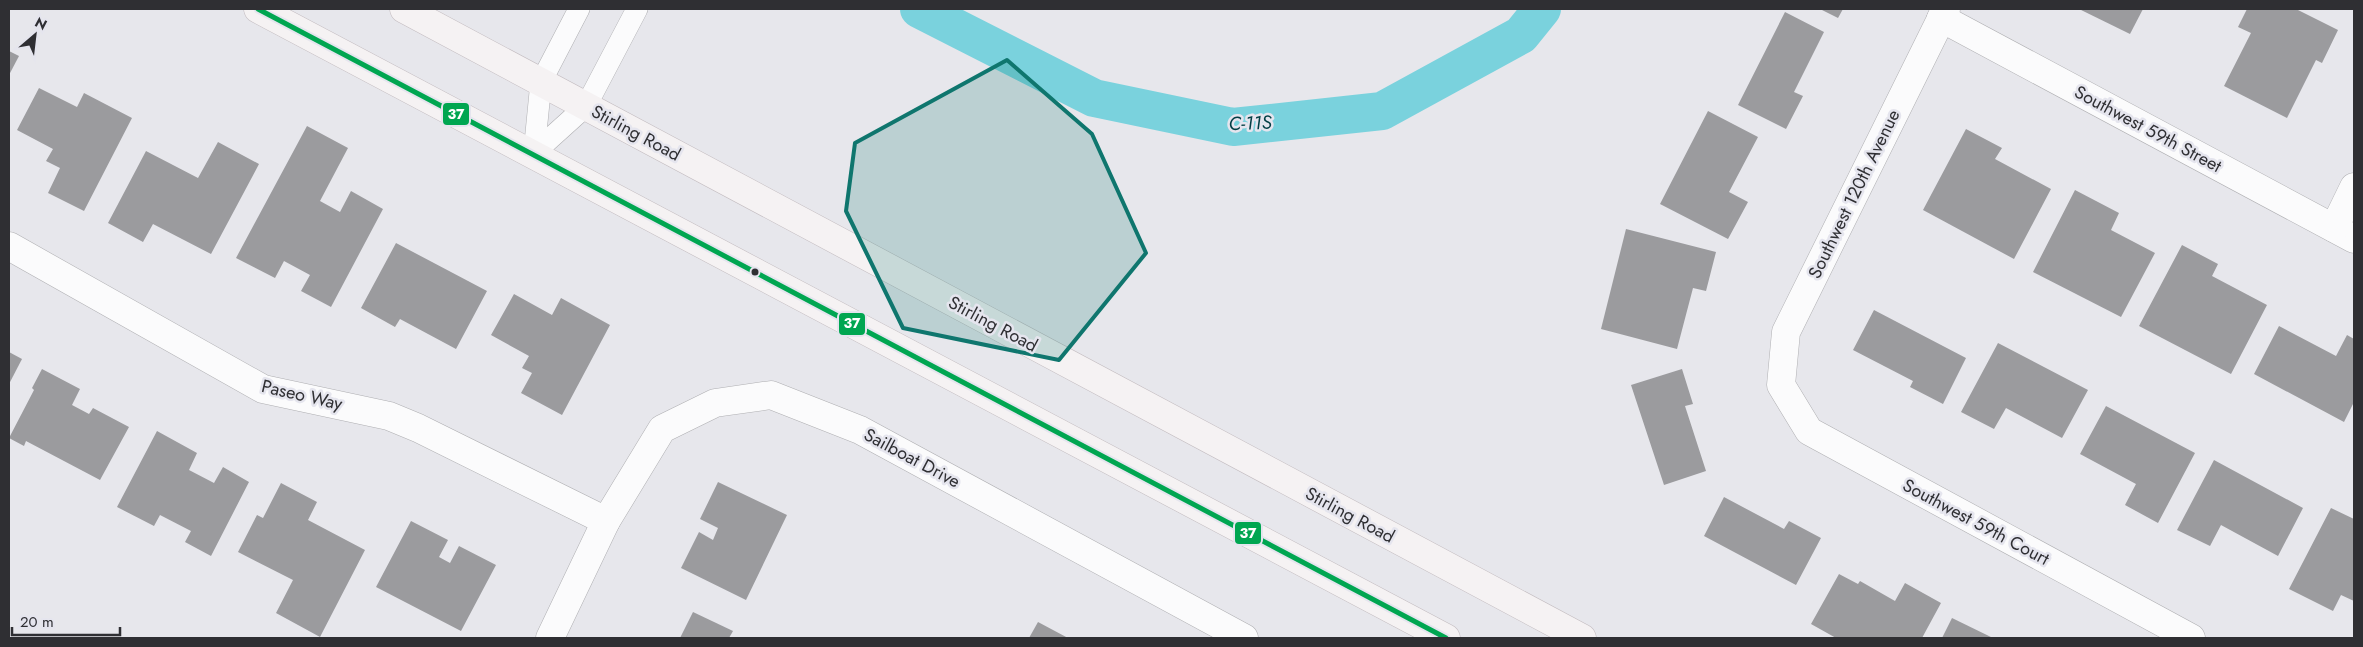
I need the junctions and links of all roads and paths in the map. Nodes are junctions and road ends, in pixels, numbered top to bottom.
1 (258, 9) edge
2 (404, 9) edge
3 (580, 9) edge
4 (637, 9) edge
5 (1944, 14) edge
6 (541, 82) junction
7 (586, 106) junction
8 (534, 154) junction
9 (2354, 187) edge
10 (2344, 234) edge
11 (9, 246) edge
12 (1781, 385) joint
13 (606, 521) junction
14 (550, 638) edge
15 (1244, 638) edge
16 (1446, 638) edge
17 (1582, 638) edge
18 (2191, 638) edge

1 - 8 main road
2 - 6 main road, Stirling Road
3 - 6 lane
4 - 7 lane
5 - 10 street, Southwest 59th Street
5 - 12 street, Southwest 120th Avenue
6 - 7 main road, Stirling Road
6 - 8 lane
7 - 8 lane
7 - 17 main road, Stirling Road
8 - 16 main road
9 - 10 street
11 - 13 street, Paseo Way
12 - 18 street, Southwest 59th Court
13 - 14 street, Sailboat Drive
13 - 15 street, Sailboat Drive

